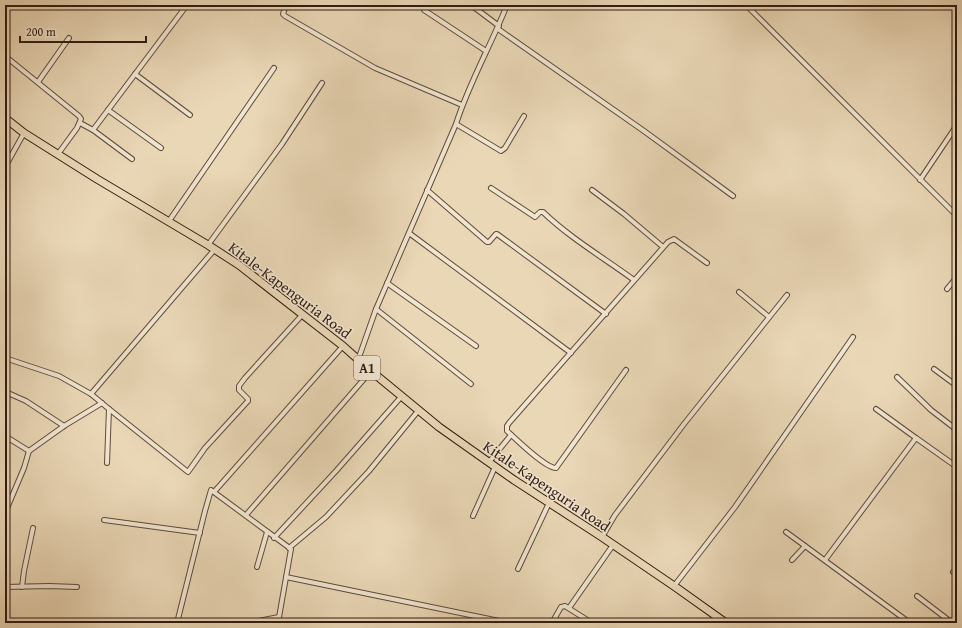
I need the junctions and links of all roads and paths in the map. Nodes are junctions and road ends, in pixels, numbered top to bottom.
1 (187, 5) edge
2 (286, 5) edge
3 (471, 5) edge
4 (507, 5) edge
5 (746, 5) edge
6 (424, 10) dead end
7 (498, 27) junction
8 (69, 38) dead end
9 (486, 51) junction
10 (5, 56) edge
11 (274, 68) dead end
12 (135, 74) junction
13 (38, 82) junction
14 (322, 83) dead end
15 (462, 105) junction
16 (108, 110) junction
17 (190, 115) dead end
18 (524, 116) dead end
19 (5, 118) edge
20 (80, 122) junction
21 (456, 124) junction
22 (957, 125) edge
23 (93, 130) junction
24 (24, 133) junction
25 (161, 148) dead end
26 (58, 154) junction
27 (132, 159) dead end
28 (5, 167) edge
29 (920, 180) junction
30 (491, 188) dead end
31 (427, 190) junction
32 (592, 190) dead end
33 (733, 196) dead end
34 (957, 216) edge
35 (169, 221) junction
36 (409, 233) junction
37 (208, 245) junction
38 (663, 247) junction
39 (215, 249) junction
40 (707, 264) dead end
41 (957, 277) edge
42 (634, 280) junction
43 (387, 283) junction
44 (947, 289) dead end
45 (739, 292) dead end
46 (786, 295) dead end
47 (376, 309) junction
48 (303, 314) junction
49 (606, 314) junction
50 (769, 316) junction
51 (853, 336) dead end
52 (343, 346) junction
53 (476, 346) dead end
54 (571, 353) junction
55 (5, 358) edge
56 (358, 360) junction
57 (934, 369) dead end
58 (626, 370) dead end
59 (371, 371) junction
60 (897, 377) dead end
61 (472, 384) dead end
62 (957, 386) edge
63 (8, 393) dead end
64 (91, 394) junction
65 (401, 397) junction
66 (102, 403) junction
67 (876, 409) dead end
68 (109, 410) junction
69 (418, 410) junction
70 (64, 426) junction
71 (957, 430) edge
72 (511, 435) junction
73 (5, 436) edge
74 (916, 438) junction
75 (29, 451) junction
76 (107, 463) dead end
77 (492, 465) junction
78 (957, 467) edge
79 (214, 492) junction
80 (549, 503) junction
81 (5, 513) edge
82 (246, 515) junction
83 (472, 516) dead end
84 (104, 520) dead end
85 (33, 528) dead end
86 (267, 532) junction
87 (786, 532) dead end
88 (200, 533) junction
89 (602, 537) junction
90 (274, 538) junction
91 (613, 545) junction
92 (805, 546) junction
93 (289, 548) junction
94 (792, 560) dead end
95 (825, 560) junction
96 (257, 567) dead end
97 (518, 569) dead end
98 (286, 576) junction
99 (674, 586) junction
100 (5, 587) edge
101 (22, 587) junction
102 (76, 588) dead end
103 (917, 596) dead end
104 (569, 608) junction
105 (957, 615) edge
106 (279, 617) junction
107 (177, 623) edge
108 (246, 623) edge
109 (278, 623) edge
110 (509, 623) edge
111 (552, 623) edge
112 (592, 623) edge
113 (726, 623) edge
114 (910, 623) edge
115 (951, 623) edge

1 - 12 street
2 - 15 street
3 - 7 street
4 - 7 street
5 - 29 street
6 - 9 street
7 - 9 street
7 - 33 street
8 - 13 street
9 - 15 street
10 - 13 street
11 - 35 street
12 - 16 street
12 - 17 street
13 - 20 street
14 - 37 street
15 - 21 street
16 - 23 street
16 - 25 street
18 - 21 street
19 - 24 highway, Kitale-Kapenguria Road / A1
20 - 23 street
20 - 26 street
21 - 31 street
22 - 29 street
23 - 27 street
24 - 26 highway, Kitale-Kapenguria Road / A1
24 - 28 street
26 - 35 highway, Kitale-Kapenguria Road / A1
29 - 34 street
30 - 42 street
31 - 36 street
31 - 49 street
32 - 38 street
35 - 37 highway, Kitale-Kapenguria Road / A1
36 - 43 street
36 - 54 street
37 - 39 highway, Kitale-Kapenguria Road / A1
38 - 40 street
38 - 42 street
39 - 48 highway, Kitale-Kapenguria Road / A1
39 - 64 street
41 - 44 street
42 - 49 street
43 - 47 street
43 - 53 street
45 - 50 street
46 - 50 street
47 - 56 street
47 - 61 street
48 - 52 highway, Kitale-Kapenguria Road / A1
48 - 68 street
49 - 54 street
50 - 89 street
51 - 99 street
52 - 56 highway, Kitale-Kapenguria Road / A1
52 - 79 street
54 - 72 street
55 - 64 street
56 - 59 highway, Kitale-Kapenguria Road / A1
57 - 62 street
58 - 72 street
59 - 65 highway, Kitale-Kapenguria Road / A1
59 - 82 street
60 - 71 street
63 - 70 street
64 - 66 street
65 - 69 highway, Kitale-Kapenguria Road / A1
65 - 90 street
66 - 68 street
66 - 70 street
67 - 74 street
68 - 76 street
69 - 77 highway, Kitale-Kapenguria Road / A1
69 - 93 street
70 - 75 street
72 - 77 street
73 - 75 street
74 - 78 street
74 - 95 street
75 - 81 street
77 - 80 highway, Kitale-Kapenguria Road / A1
77 - 83 street
79 - 82 street
79 - 88 street
80 - 89 highway, Kitale-Kapenguria Road / A1
80 - 97 street
82 - 86 street
84 - 88 street
85 - 101 street
86 - 90 street
86 - 96 street
87 - 92 street
88 - 107 street
89 - 91 highway, Kitale-Kapenguria Road / A1
90 - 93 street
91 - 99 highway, Kitale-Kapenguria Road / A1
91 - 104 street
92 - 94 street
92 - 95 street
93 - 98 street
95 - 114 street
98 - 106 street
98 - 110 street
99 - 113 highway, Kitale-Kapenguria Road / A1
100 - 101 street
101 - 102 street
103 - 115 street
104 - 111 street
104 - 112 street
105 - 115 street
106 - 108 street
106 - 109 street

